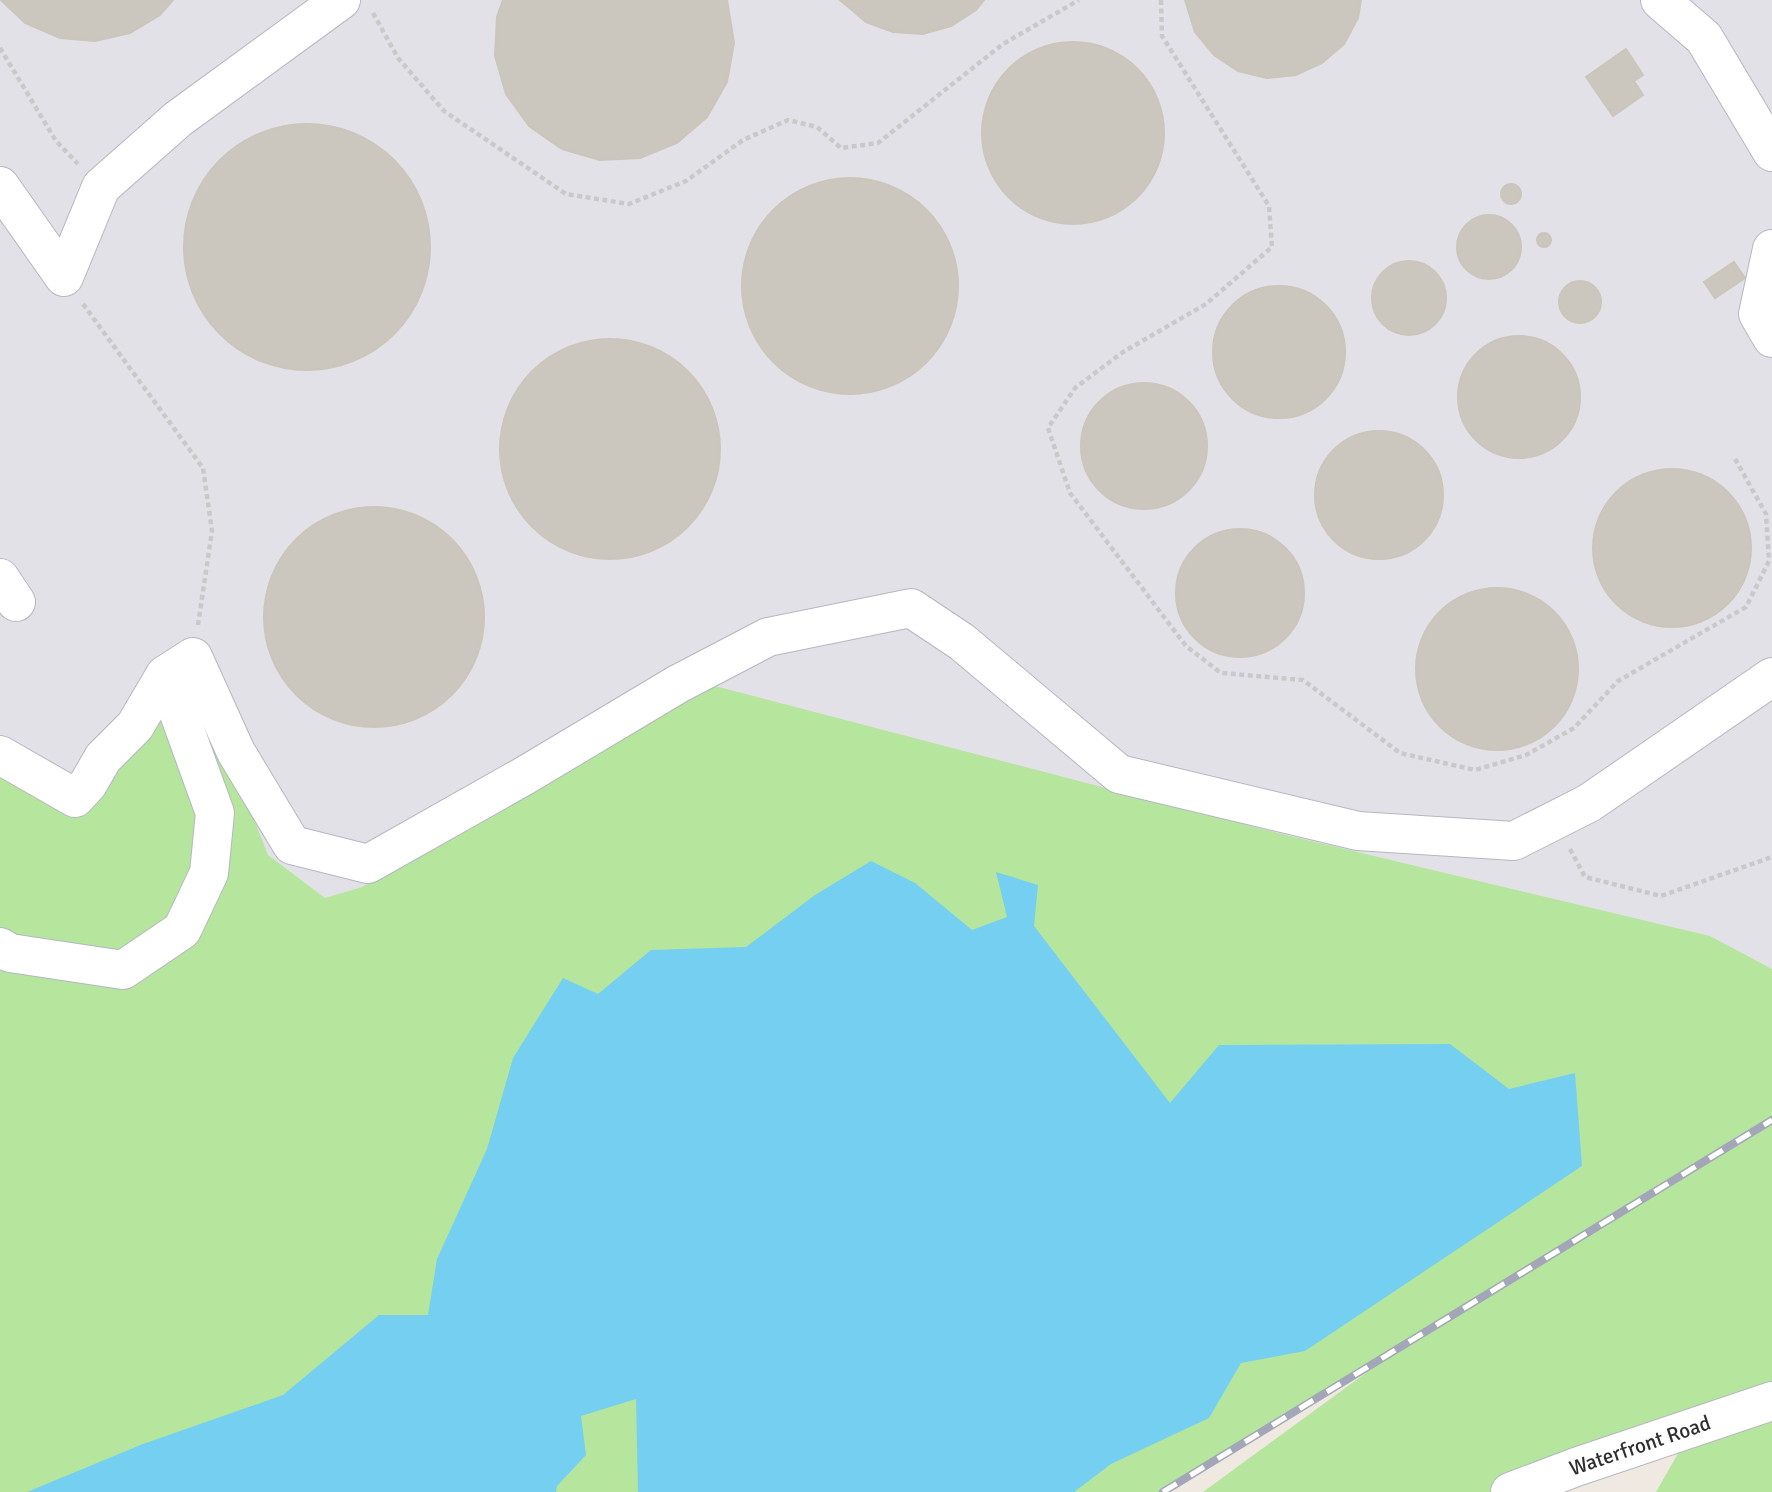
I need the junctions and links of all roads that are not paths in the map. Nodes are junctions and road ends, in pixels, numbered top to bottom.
1 (1660, 0) edge
2 (356, 6) edge
3 (1772, 152) edge
4 (0, 186) edge
5 (1772, 249) edge
6 (1772, 338) edge
7 (179, 666) junction
8 (1772, 677) edge
9 (0, 755) edge
10 (0, 947) edge
11 (1772, 1401) edge
12 (1510, 1492) edge

1 - 3 street
2 - 4 street
5 - 6 street
7 - 8 street
7 - 9 street
7 - 10 street
11 - 12 street, Waterfront Road

